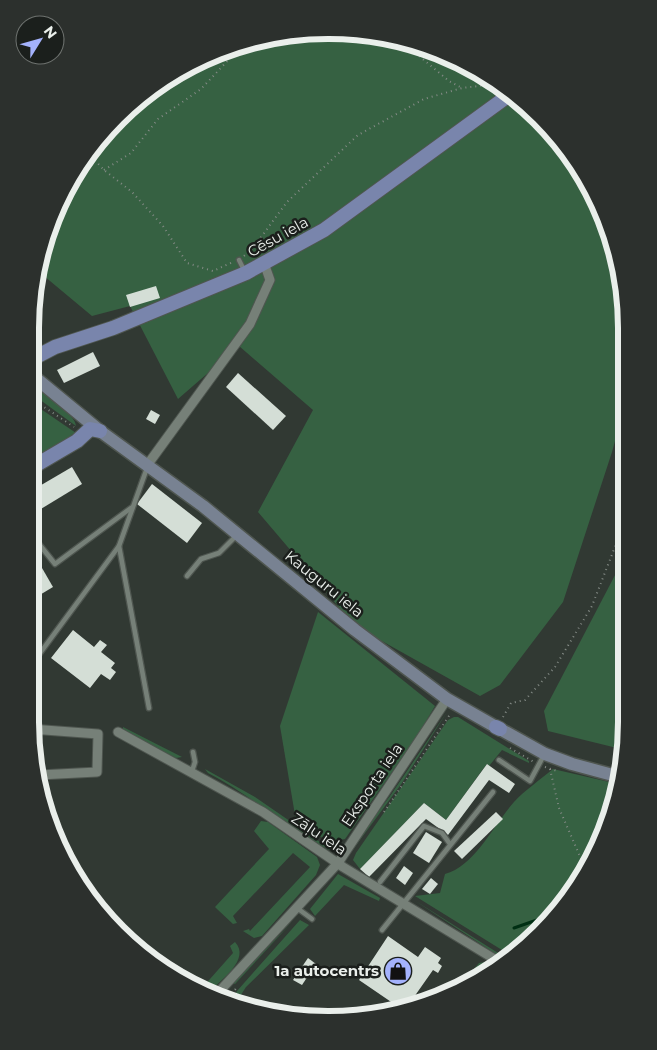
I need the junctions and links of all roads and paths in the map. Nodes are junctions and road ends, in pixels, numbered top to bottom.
1 (414, 52) edge
2 (233, 55) edge
3 (485, 85) edge
4 (462, 88) junction
5 (504, 99) edge
6 (94, 159) edge
7 (104, 170) junction
8 (239, 260) junction
9 (264, 263) junction
10 (246, 274) junction
11 (39, 352) edge
12 (39, 381) edge
13 (39, 404) edge
14 (78, 430) dead end
15 (100, 431) junction
16 (39, 464) edge
17 (148, 464) junction
18 (133, 507) junction
19 (237, 534) junction
20 (618, 541) edge
21 (39, 544) edge
22 (119, 546) junction
23 (187, 576) dead end
24 (39, 655) edge
25 (447, 699) junction
26 (149, 708) dead end
27 (499, 726) junction
28 (39, 730) edge
29 (118, 732) dead end
30 (193, 752) dead end
31 (545, 754) junction
32 (500, 760) dead end
33 (550, 769) dead end
34 (192, 771) junction
35 (43, 775) edge
36 (613, 775) edge
37 (493, 792) dead end
38 (450, 844) junction
39 (582, 861) edge
40 (338, 863) junction
41 (380, 882) dead end
42 (404, 903) junction
43 (297, 908) junction
44 (312, 919) dead end
45 (382, 930) dead end
46 (494, 959) edge
47 (221, 990) edge

1 - 4 path
2 - 7 path
3 - 4 path
4 - 8 path
5 - 9 main road, Cēsu iela
6 - 7 path
7 - 8 path
8 - 10 lane
9 - 10 main road, Cēsu iela
9 - 17 street
10 - 11 main road, Cēsu iela
12 - 15 main road, Kauguru iela
13 - 14 path
15 - 16 main road
15 - 17 main road, Kauguru iela
17 - 18 lane
17 - 19 main road, Kauguru iela
18 - 21 lane
18 - 22 lane
19 - 23 lane
19 - 25 main road, Kauguru iela
20 - 27 path
22 - 24 lane
22 - 26 lane
25 - 27 main road, Kauguru iela
25 - 40 street, Eksporta iela
27 - 31 main road, Kauguru iela
28 - 35 street
29 - 34 street, Zāļu iela
30 - 34 lane
31 - 32 lane
31 - 36 main road, Kauguru iela
33 - 39 path
34 - 40 street, Zāļu iela
37 - 38 lane
38 - 41 lane
38 - 42 lane
40 - 42 street, Zāļu iela
40 - 43 street, Eksporta iela
42 - 45 lane
42 - 46 street, Zāļu iela
43 - 44 lane
43 - 47 street, Eksporta iela

